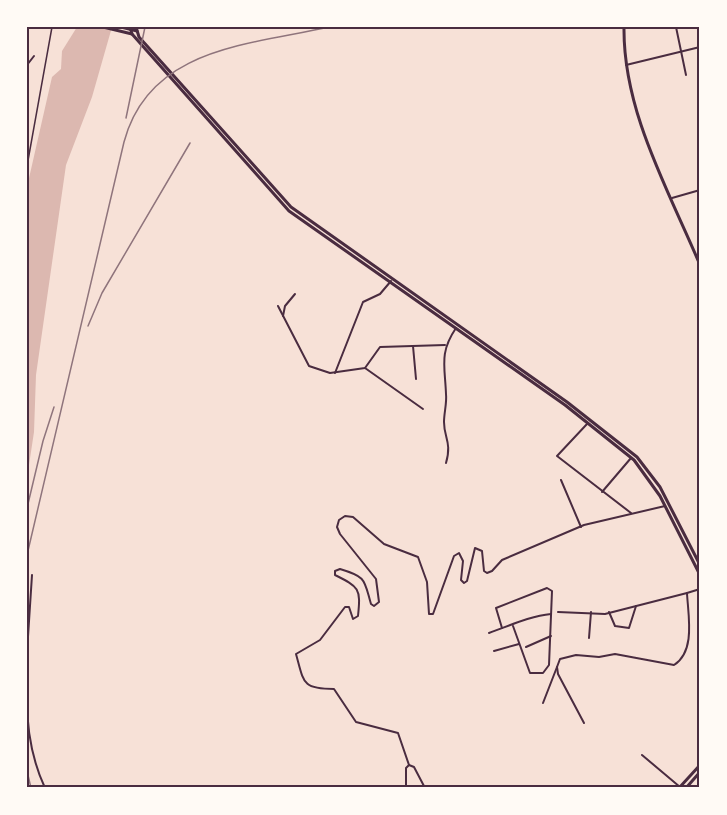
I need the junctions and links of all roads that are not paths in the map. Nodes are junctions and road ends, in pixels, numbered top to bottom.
1 (52, 27) edge
2 (103, 27) edge
3 (121, 27) edge
4 (624, 27) edge
5 (676, 27) edge
6 (130, 28) edge
7 (136, 29) edge
8 (132, 34) junction
9 (700, 47) edge
10 (681, 51) junction
11 (34, 56) dead end
12 (27, 65) edge
13 (626, 65) junction
14 (686, 75) dead end
15 (27, 166) edge
16 (700, 190) edge
17 (672, 198) junction
18 (700, 265) edge
19 (391, 281) junction
20 (295, 294) dead end
21 (278, 306) dead end
22 (283, 316) junction
23 (457, 327) junction
24 (445, 345) junction
25 (413, 346) junction
26 (365, 368) junction
27 (335, 373) junction
28 (416, 379) dead end
29 (423, 409) dead end
30 (587, 423) junction
31 (631, 458) junction
32 (446, 463) dead end
33 (561, 480) dead end
34 (602, 492) junction
35 (667, 505) junction
36 (631, 513) junction
37 (581, 527) junction
38 (700, 565) edge
39 (700, 574) edge
40 (32, 575) dead end
41 (700, 589) edge
42 (687, 593) junction
43 (636, 606) junction
44 (558, 612) dead end
45 (591, 612) junction
46 (609, 612) junction
47 (552, 614) junction
48 (513, 626) junction
49 (502, 628) junction
50 (489, 633) dead end
51 (551, 636) junction
52 (589, 638) dead end
53 (519, 644) junction
54 (526, 647) dead end
55 (494, 651) dead end
56 (27, 652) edge
57 (557, 668) junction
58 (548, 669) junction
59 (555, 673) junction
60 (27, 700) edge
61 (543, 703) dead end
62 (584, 723) dead end
63 (642, 755) dead end
64 (409, 765) junction
65 (700, 765) edge
66 (700, 772) edge
67 (680, 787) edge
68 (45, 788) edge
69 (406, 788) edge
70 (425, 788) edge
71 (686, 788) edge

1 - 15 street
2 - 8 main road
3 - 6 main road
4 - 13 main road
5 - 10 street
6 - 7 main road
6 - 8 main road
7 - 8 main road
7 - 19 main road
8 - 19 main road
9 - 10 street
10 - 13 street
10 - 14 street
11 - 12 street
13 - 17 main road
16 - 17 street
17 - 18 main road
19 - 23 main road
19 - 27 street
20 - 22 street
21 - 22 street
22 - 27 street
23 - 24 street
23 - 30 main road
23 - 35 main road
24 - 25 street
24 - 32 street
25 - 26 street
25 - 28 street
26 - 27 street
26 - 29 street
30 - 31 main road
30 - 34 street
31 - 34 street
31 - 35 main road
33 - 37 street
34 - 36 street
35 - 36 street
35 - 38 main road
35 - 39 main road
36 - 37 street
37 - 64 street
40 - 56 street
41 - 42 street
42 - 43 street
42 - 57 street
43 - 46 street
43 - 46 street
44 - 45 street
45 - 46 street
45 - 52 street
47 - 48 street
47 - 49 street
47 - 51 street
48 - 49 street
48 - 53 street
49 - 50 street
51 - 54 street
51 - 58 street
53 - 55 street
53 - 58 street
57 - 59 street
57 - 62 street
58 - 59 street
59 - 61 street
60 - 68 street
63 - 67 street
64 - 69 street
64 - 70 street
65 - 67 main road
66 - 71 main road

